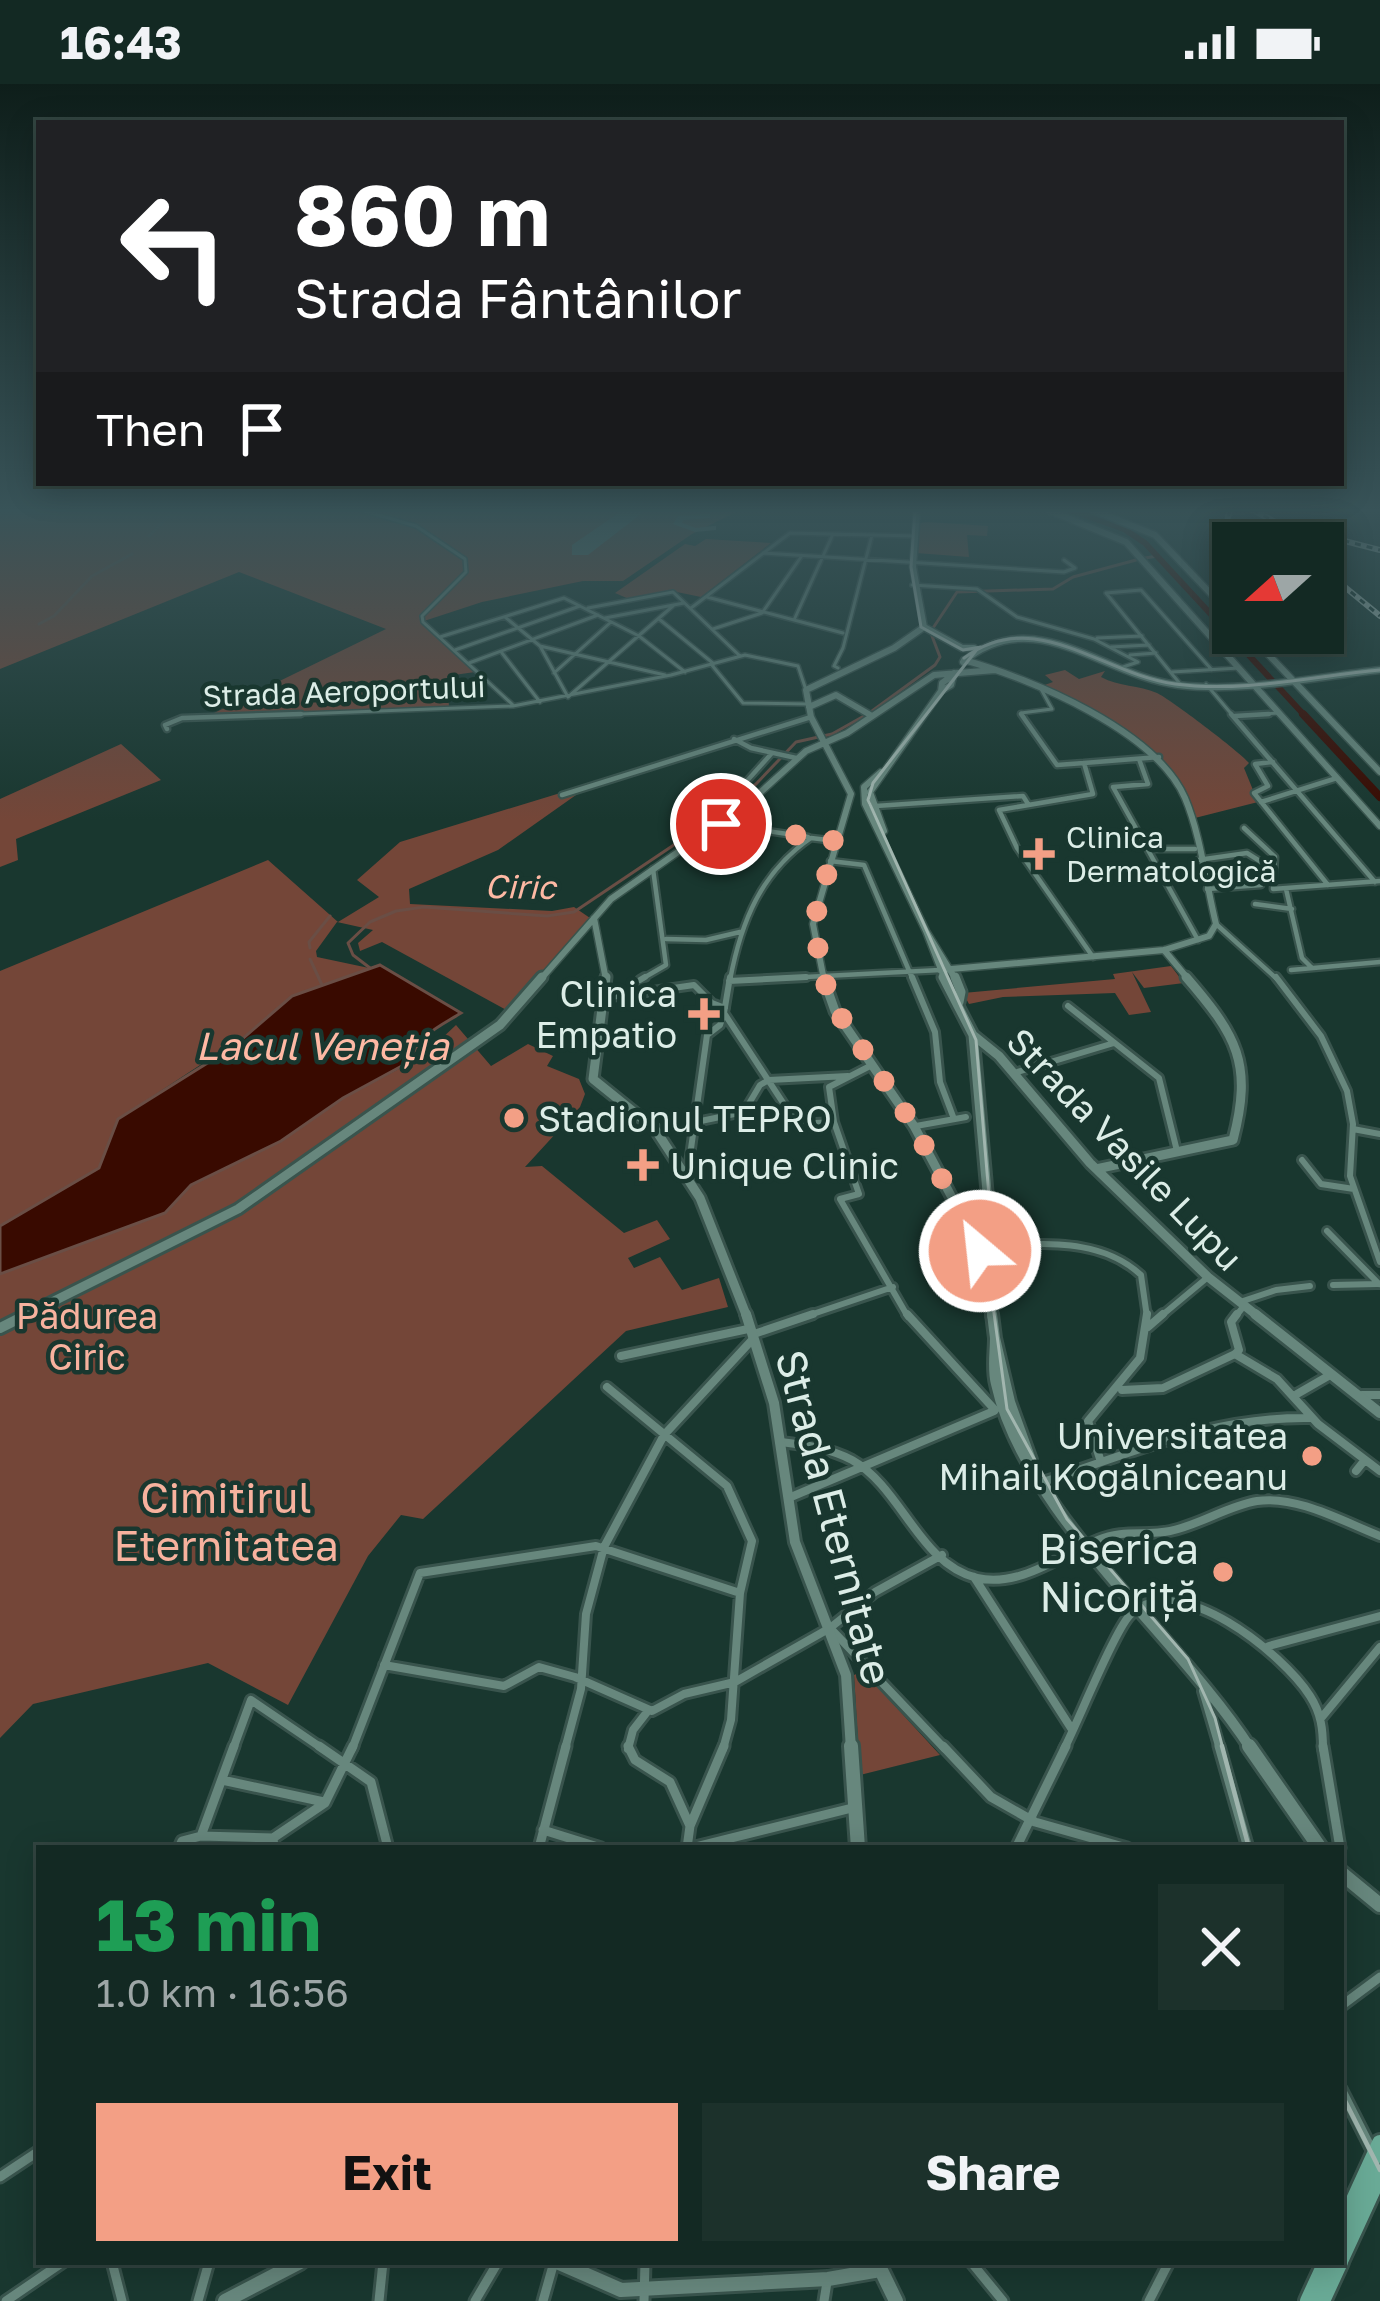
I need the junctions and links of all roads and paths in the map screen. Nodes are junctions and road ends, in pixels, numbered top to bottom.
1 (427, 613) edge
2 (516, 613) edge
3 (563, 613) edge
4 (596, 613) edge
5 (629, 613) edge
6 (665, 613) edge
7 (697, 613) edge
8 (759, 613) edge
9 (769, 613) edge
10 (797, 613) edge
11 (849, 613) edge
12 (920, 613) edge
13 (1012, 613) edge
14 (1123, 613) edge
15 (1162, 613) edge
16 (1190, 613) edge
17 (505, 617) junction
18 (605, 618) junction
19 (659, 619) junction
20 (794, 620) junction
21 (518, 628) junction
22 (713, 628) junction
23 (924, 630) junction
24 (843, 633) junction
25 (639, 636) junction
26 (1142, 636) junction
27 (440, 637) junction
28 (1108, 638) junction
29 (1094, 639) junction
30 (533, 640) junction
31 (1149, 644) junction
32 (540, 646) junction
33 (1112, 647) junction
34 (455, 650) junction
35 (502, 652) junction
36 (577, 653) junction
37 (1266, 654) edge
38 (1158, 655) junction
39 (741, 656) junction
40 (1126, 656) junction
41 (966, 657) junction
42 (610, 662) junction
43 (1138, 662) junction
44 (470, 663) junction
45 (712, 664) junction
46 (836, 667) junction
47 (1120, 668) junction
48 (1239, 668) junction
49 (995, 670) junction
50 (1212, 670) junction
51 (1380, 670) edge
52 (685, 672) junction
53 (1172, 672) junction
54 (554, 673) junction
55 (955, 673) junction
56 (668, 676) junction
57 (1287, 678) junction
58 (1254, 681) junction
59 (1206, 684) junction
60 (806, 685) junction
61 (1181, 685) junction
62 (1041, 689) junction
63 (568, 697) junction
64 (540, 702) junction
65 (513, 706) junction
66 (808, 706) junction
67 (1276, 713) junction
68 (868, 714) junction
69 (1234, 716) junction
70 (812, 717) junction
71 (167, 729) dead end
72 (823, 738) junction
73 (734, 739) junction
74 (774, 753) junction
75 (1159, 757) junction
76 (794, 758) junction
77 (1139, 759) junction
78 (1084, 763) junction
79 (1273, 763) junction
80 (1380, 772) edge
81 (731, 778) dead end
82 (1337, 778) junction
83 (746, 782) junction
84 (1296, 790) junction
85 (710, 792) dead end
86 (562, 795) dead end
87 (726, 798) junction
88 (1260, 802) junction
89 (1028, 804) junction
90 (688, 807) dead end
91 (869, 807) junction
92 (705, 814) junction
93 (719, 823) junction
94 (1380, 826) edge
95 (685, 828) dead end
96 (1244, 828) dead end
97 (811, 838) junction
98 (836, 841) junction
99 (1151, 849) junction
100 (1195, 849) junction
101 (1198, 860) junction
102 (830, 861) junction
103 (653, 869) junction
104 (1274, 870) junction
105 (1377, 882) edge
106 (1328, 884) junction
107 (1261, 885) dead end
108 (1207, 889) junction
109 (1286, 889) junction
110 (1256, 904) dead end
111 (1292, 909) junction
112 (594, 918) junction
113 (1216, 924) junction
114 (740, 932) junction
115 (1230, 935) junction
116 (1209, 937) junction
117 (666, 939) junction
118 (1198, 941) junction
119 (1164, 950) junction
120 (1093, 956) junction
121 (1380, 962) edge
122 (1311, 967) junction
123 (945, 970) junction
124 (1291, 970) dead end
125 (910, 972) junction
126 (823, 976) junction
127 (640, 980) dead end
128 (729, 981) junction
129 (604, 998) junction
130 (1068, 1006) dead end
131 (724, 1010) junction
132 (974, 1034) junction
133 (1114, 1043) junction
134 (872, 1065) junction
135 (1013, 1073) junction
136 (848, 1076) junction
137 (770, 1081) junction
138 (966, 1117) dead end
139 (954, 1119) junction
140 (694, 1122) junction
141 (834, 1122) junction
142 (914, 1126) junction
143 (1353, 1129) junction
144 (1380, 1134) edge
145 (1177, 1151) junction
146 (1302, 1160) dead end
147 (1096, 1169) junction
148 (687, 1177) junction
149 (1354, 1189) junction
150 (1327, 1231) dead end
151 (977, 1238) junction
152 (1380, 1262) edge
153 (1208, 1277) junction
154 (1379, 1284) edge
155 (1333, 1285) dead end
156 (1310, 1286) dead end
157 (893, 1287) junction
158 (1242, 1304) junction
159 (1148, 1327) junction
160 (0, 1328) edge
161 (750, 1335) junction
162 (1235, 1354) junction
163 (621, 1356) dead end
164 (1330, 1375) junction
165 (608, 1387) dead end
166 (1122, 1390) junction
167 (1296, 1395) junction
168 (1380, 1395) edge
169 (1359, 1397) junction
170 (1002, 1406) junction
171 (1380, 1413) edge
172 (1311, 1418) junction
173 (664, 1435) junction
174 (781, 1442) junction
175 (1364, 1461) junction
176 (1102, 1462) junction
177 (863, 1467) junction
178 (1356, 1472) dead end
179 (1380, 1472) edge
180 (1043, 1482) junction
181 (788, 1497) junction
182 (1380, 1536) edge
183 (604, 1546) junction
184 (1087, 1546) junction
185 (942, 1556) junction
186 (974, 1577) junction
187 (740, 1592) junction
188 (1140, 1606) junction
189 (1380, 1616) edge
190 (830, 1628) junction
191 (1269, 1646) junction
192 (1380, 1647) edge
193 (1184, 1657) junction
194 (384, 1665) junction
195 (581, 1680) junction
196 (735, 1682) junction
197 (647, 1712) junction
198 (1321, 1718) junction
199 (1071, 1728) junction
200 (346, 1764) junction
201 (222, 1780) junction
202 (325, 1803) junction
203 (856, 1807) junction
204 (1030, 1820) junction
205 (690, 1826) junction
206 (543, 1830) junction
207 (201, 1836) junction
208 (274, 1843) edge
209 (1099, 1844) edge
210 (180, 1845) edge
211 (387, 1845) edge
212 (540, 1845) edge
213 (591, 1845) edge
214 (689, 1845) edge
215 (701, 1845) edge
216 (858, 1845) edge
217 (1018, 1845) edge
218 (1247, 1845) edge
219 (1310, 1845) edge
220 (1339, 1845) edge
221 (1344, 1875) edge
222 (1380, 1905) edge
223 (1380, 1977) edge
224 (1344, 2004) edge
225 (1344, 2095) edge
226 (36, 2153) edge
227 (1379, 2160) edge
228 (0, 2177) edge
229 (1344, 2223) edge
230 (1344, 2250) edge
231 (59, 2265) edge
232 (113, 2265) edge
233 (208, 2265) edge
234 (294, 2265) edge
235 (383, 2265) edge
236 (496, 2265) edge
237 (554, 2265) edge
238 (562, 2265) edge
239 (645, 2265) edge
240 (973, 2265) edge
241 (1167, 2265) edge
242 (1325, 2265) edge
243 (1338, 2265) edge
244 (879, 2266) edge
245 (828, 2278) junction
246 (649, 2297) edge
247 (6, 2301) edge
248 (122, 2301) edge
249 (198, 2301) edge
250 (225, 2301) edge
251 (379, 2301) edge
252 (475, 2301) edge
253 (543, 2301) edge
254 (824, 2301) edge
255 (896, 2301) edge
256 (1003, 2301) edge
257 (1149, 2301) edge
258 (1308, 2301) edge
259 (1322, 2301) edge

1 - 27 street
2 - 17 street
3 - 21 street
4 - 18 street
5 - 18 street
6 - 19 street
7 - 22 street
8 - 22 street
9 - 20 street
10 - 20 street
11 - 24 street
12 - 23 street
13 - 29 street
14 - 26 street
15 - 50 street
16 - 48 street
17 - 21 street
17 - 27 street
18 - 25 street
18 - 30 street
18 - 36 street
19 - 25 street
19 - 45 street
20 - 24 street
21 - 30 street
21 - 34 street
22 - 39 street
23 - 41 street
23 - 41 street
23 - 46 street
24 - 46 street
25 - 42 street
25 - 52 street
26 - 28 street
26 - 31 street
27 - 34 street
28 - 29 street
28 - 33 street
29 - 33 street
30 - 32 street
30 - 35 street
31 - 33 street
31 - 38 street
32 - 36 street
32 - 54 street
33 - 40 street
34 - 44 street
35 - 44 street
35 - 64 street
36 - 42 street
36 - 54 street
37 - 57 street
38 - 40 street
38 - 43 street
38 - 53 street
39 - 45 street, Strada Aeroportului
39 - 60 street
40 - 43 street
41 - 47 street
41 - 49 street
41 - 55 street
42 - 56 street
42 - 63 street
43 - 47 street
44 - 65 street
45 - 52 street, Strada Aeroportului
45 - 66 street
46 - 60 street
47 - 61 street
48 - 50 street
48 - 58 street
49 - 55 street
49 - 62 street
50 - 53 street
51 - 57 street
52 - 56 street, Strada Aeroportului
53 - 61 street
54 - 63 street
55 - 68 street
55 - 91 street
56 - 63 street, Strada Aeroportului
57 - 58 street
57 - 80 street
58 - 59 street
58 - 67 street
59 - 61 street
59 - 69 street
60 - 66 street
62 - 75 street
62 - 78 street
63 - 64 street, Strada Aeroportului
64 - 65 street, Strada Aeroportului
65 - 71 street, Strada Aeroportului
66 - 68 street
66 - 70 street
67 - 69 street
67 - 82 street
68 - 72 street
69 - 79 street
70 - 72 street
70 - 73 street
72 - 76 street
72 - 98 street
73 - 74 street
73 - 86 street
74 - 76 street
74 - 83 street
75 - 77 street
75 - 100 street
76 - 93 street
77 - 78 street
77 - 99 street
78 - 89 street
79 - 84 street
79 - 88 street
81 - 83 street
82 - 84 street
82 - 94 street
83 - 87 street
84 - 88 street
84 - 105 street
85 - 87 street
87 - 92 street
88 - 106 street
89 - 91 street
89 - 120 street
90 - 92 street
91 - 123 street, Strada Vasile Lupu
92 - 95 street
93 - 97 street
93 - 103 street
96 - 104 street
97 - 98 street
97 - 114 street
98 - 102 street
99 - 100 street
99 - 118 street
100 - 101 street
101 - 104 street
101 - 108 street
102 - 125 street
102 - 126 street
103 - 112 street
103 - 117 street
104 - 109 street
105 - 106 street
106 - 109 street
107 - 108 street
108 - 113 street
109 - 111 street
110 - 111 street
111 - 122 street
112 - 129 street
112 - 160 street
113 - 115 street
113 - 116 street
114 - 117 street
114 - 128 street
115 - 116 street
115 - 143 street
116 - 118 street
117 - 127 street
118 - 119 street
119 - 120 street
119 - 145 street
120 - 123 street
121 - 122 street
122 - 124 street
123 - 125 street
123 - 132 street, Strada Vasile Lupu
125 - 126 street
125 - 139 street
126 - 128 street
126 - 134 street
128 - 131 street
129 - 131 street
129 - 148 street, Strada Eternitate
130 - 133 street
131 - 137 street
131 - 140 street
132 - 135 street, Strada Vasile Lupu
132 - 151 street
133 - 135 street
133 - 145 street
134 - 136 street
134 - 142 street
135 - 147 street, Strada Vasile Lupu
136 - 137 street
136 - 141 street
137 - 140 street
137 - 141 street
138 - 139 street
139 - 142 street
140 - 148 street
141 - 157 street
142 - 151 street
143 - 144 street
143 - 149 street
145 - 147 street
146 - 149 street
147 - 153 street, Strada Vasile Lupu
148 - 161 street, Strada Eternitate
149 - 152 street
150 - 154 street
151 - 159 street
151 - 170 street
153 - 158 street, Strada Vasile Lupu
153 - 159 street
154 - 155 street
156 - 158 street
157 - 161 street
157 - 170 street
158 - 162 street
158 - 164 street, Strada Vasile Lupu
159 - 166 street
161 - 163 street
161 - 173 street
161 - 174 street, Strada Eternitate
162 - 166 street
162 - 167 street
164 - 167 street
164 - 169 street, Strada Vasile Lupu
165 - 173 street
166 - 176 street
167 - 172 street
168 - 169 street
169 - 171 street, Strada Vasile Lupu
170 - 177 street
170 - 180 street
172 - 175 street
172 - 176 street
173 - 183 street
173 - 187 street
174 - 177 street
174 - 181 street, Strada Eternitate
175 - 178 street
175 - 179 street
176 - 180 street
177 - 181 street
177 - 185 street
180 - 184 street
181 - 190 street, Strada Eternitate
182 - 184 street
183 - 187 street
183 - 194 street
183 - 195 street
184 - 186 street
184 - 188 street
185 - 186 street
185 - 190 street
186 - 199 street
187 - 196 street
188 - 191 street
188 - 193 street
188 - 199 street
189 - 191 street
190 - 196 street
190 - 203 street, Strada Eternitate
190 - 204 street
191 - 198 street
192 - 198 street
193 - 218 street
193 - 219 street
194 - 195 street
194 - 200 street
195 - 197 street
195 - 206 street
196 - 197 street
196 - 205 street
197 - 205 street
198 - 220 street
199 - 204 street
200 - 201 street
200 - 202 street
200 - 211 street
201 - 202 street
201 - 207 street
202 - 208 street
203 - 215 street
203 - 216 street, Strada Eternitate
204 - 209 street
204 - 217 street
205 - 214 street
206 - 212 street
206 - 213 street
207 - 208 street
207 - 210 street
221 - 222 street
223 - 224 street
225 - 227 street
226 - 228 street
227 - 229 main road
227 - 230 main road
231 - 247 street
232 - 248 street
233 - 249 street
234 - 250 street
235 - 251 street
236 - 252 street
237 - 253 street
238 - 246 street
239 - 246 street
240 - 256 street
241 - 257 street
242 - 258 main road
243 - 259 main road
244 - 245 street
244 - 255 street
245 - 246 street
245 - 254 street

